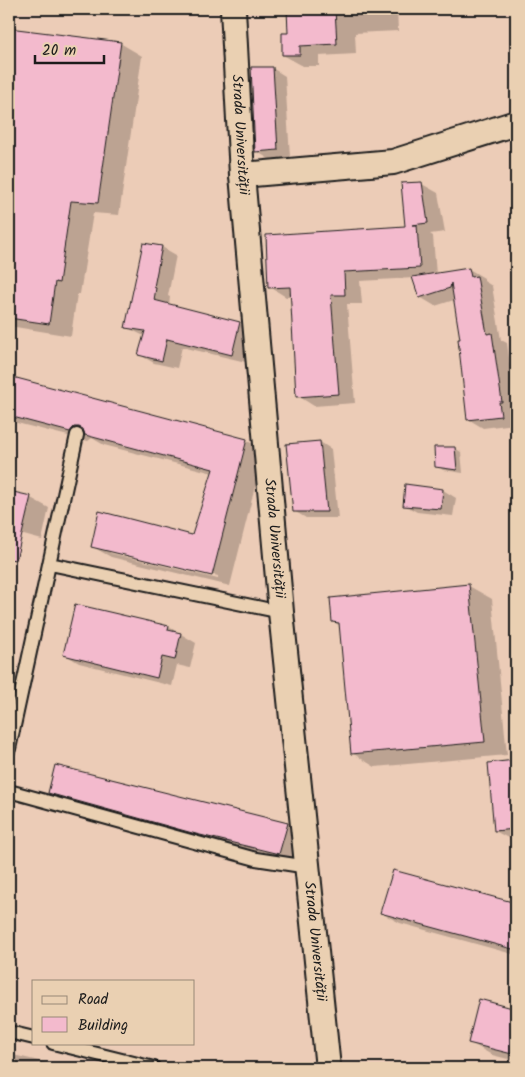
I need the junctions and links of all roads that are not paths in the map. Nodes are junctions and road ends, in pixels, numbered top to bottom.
1 (233, 9) edge
2 (516, 123) edge
3 (242, 175) junction
4 (77, 435) dead end
5 (50, 564) junction
6 (281, 612) junction
7 (9, 750) edge
8 (9, 791) edge
9 (308, 867) junction
10 (9, 1032) edge
11 (32, 1038) edge
12 (57, 1044) edge
13 (154, 1068) edge
14 (328, 1068) edge

1 - 3 street, Strada Universității
2 - 3 street
3 - 6 street, Strada Universității
4 - 5 lane
5 - 6 lane
5 - 7 lane
6 - 9 street, Strada Universității
8 - 9 lane
9 - 14 street, Strada Universității
10 - 11 lane
12 - 13 lane

